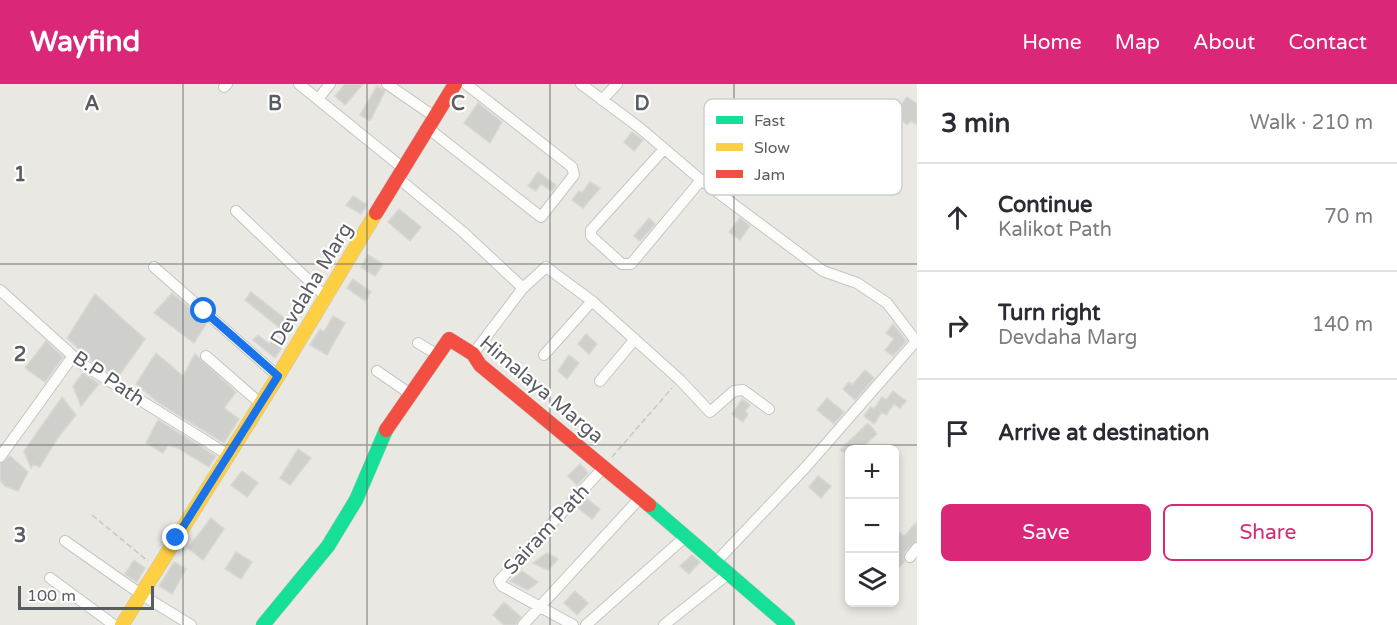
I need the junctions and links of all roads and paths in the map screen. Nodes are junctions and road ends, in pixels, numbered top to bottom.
1 (299, 84) edge
2 (330, 84) edge
3 (387, 84) edge
4 (455, 84) edge
5 (466, 84) edge
6 (581, 84) edge
7 (617, 84) edge
8 (318, 99) junction
9 (602, 100) junction
10 (432, 123) junction
11 (664, 149) junction
12 (401, 174) junction
13 (701, 180) junction
14 (704, 182) edge
15 (721, 195) edge
16 (236, 212) dead end
17 (154, 267) dead end
18 (523, 288) junction
19 (0, 290) edge
20 (326, 296) junction
21 (592, 301) junction
22 (635, 339) junction
23 (916, 343) edge
24 (418, 344) dead end
25 (436, 354) junction
26 (473, 354) junction
27 (73, 356) junction
28 (544, 356) dead end
29 (206, 357) dead end
30 (377, 371) dead end
31 (278, 376) junction
32 (680, 380) junction
33 (600, 381) dead end
34 (409, 393) junction
35 (260, 403) junction
36 (769, 410) dead end
37 (227, 454) junction
38 (0, 457) edge
39 (603, 467) junction
40 (640, 498) junction
41 (92, 514) dead end
42 (686, 537) junction
43 (65, 541) dead end
44 (715, 563) junction
45 (158, 569) junction
46 (728, 574) junction
47 (50, 578) dead end
48 (141, 595) junction
49 (541, 608) junction
50 (114, 625) edge
51 (122, 625) edge
52 (191, 625) edge
53 (263, 625) edge
54 (523, 625) edge
55 (573, 625) edge
56 (586, 625) edge
57 (664, 625) edge
58 (788, 625) edge

1 - 8 street
2 - 8 street
3 - 10 street
4 - 10 street, Devdaha Marg
5 - 10 street
6 - 9 street
7 - 9 street
8 - 12 street
9 - 11 street
10 - 12 street, Devdaha Marg
11 - 13 street
11 - 13 street
12 - 18 street
12 - 20 street, Devdaha Marg
13 - 14 street
15 - 23 street
16 - 20 street
17 - 31 street
18 - 21 street
18 - 26 street
19 - 27 street, B.P Path
20 - 31 street, Devdaha Marg
21 - 22 street
21 - 28 street
22 - 32 street
22 - 33 street
23 - 44 street
24 - 25 street
25 - 26 street, Himalaya Marga
25 - 34 street
26 - 39 street, Himalaya Marga
27 - 37 street, B.P Path
27 - 38 street
29 - 35 street
30 - 34 street
31 - 35 street, Devdaha Marg
32 - 36 street
32 - 39 path
34 - 53 street
35 - 37 street, Devdaha Marg
37 - 45 street, Devdaha Marg
39 - 40 street, Himalaya Marga
39 - 49 street, Sairam Path
40 - 42 street, Himalaya Marga
40 - 49 street
41 - 45 path
42 - 44 street, Himalaya Marga
42 - 56 street
43 - 48 street
44 - 46 street, Himalaya Marga
45 - 48 street, Devdaha Marg
46 - 57 street
46 - 58 street, Himalaya Marga
47 - 50 street
48 - 51 street, Devdaha Marg
48 - 52 street
49 - 54 street
49 - 55 street, Sairam Path

